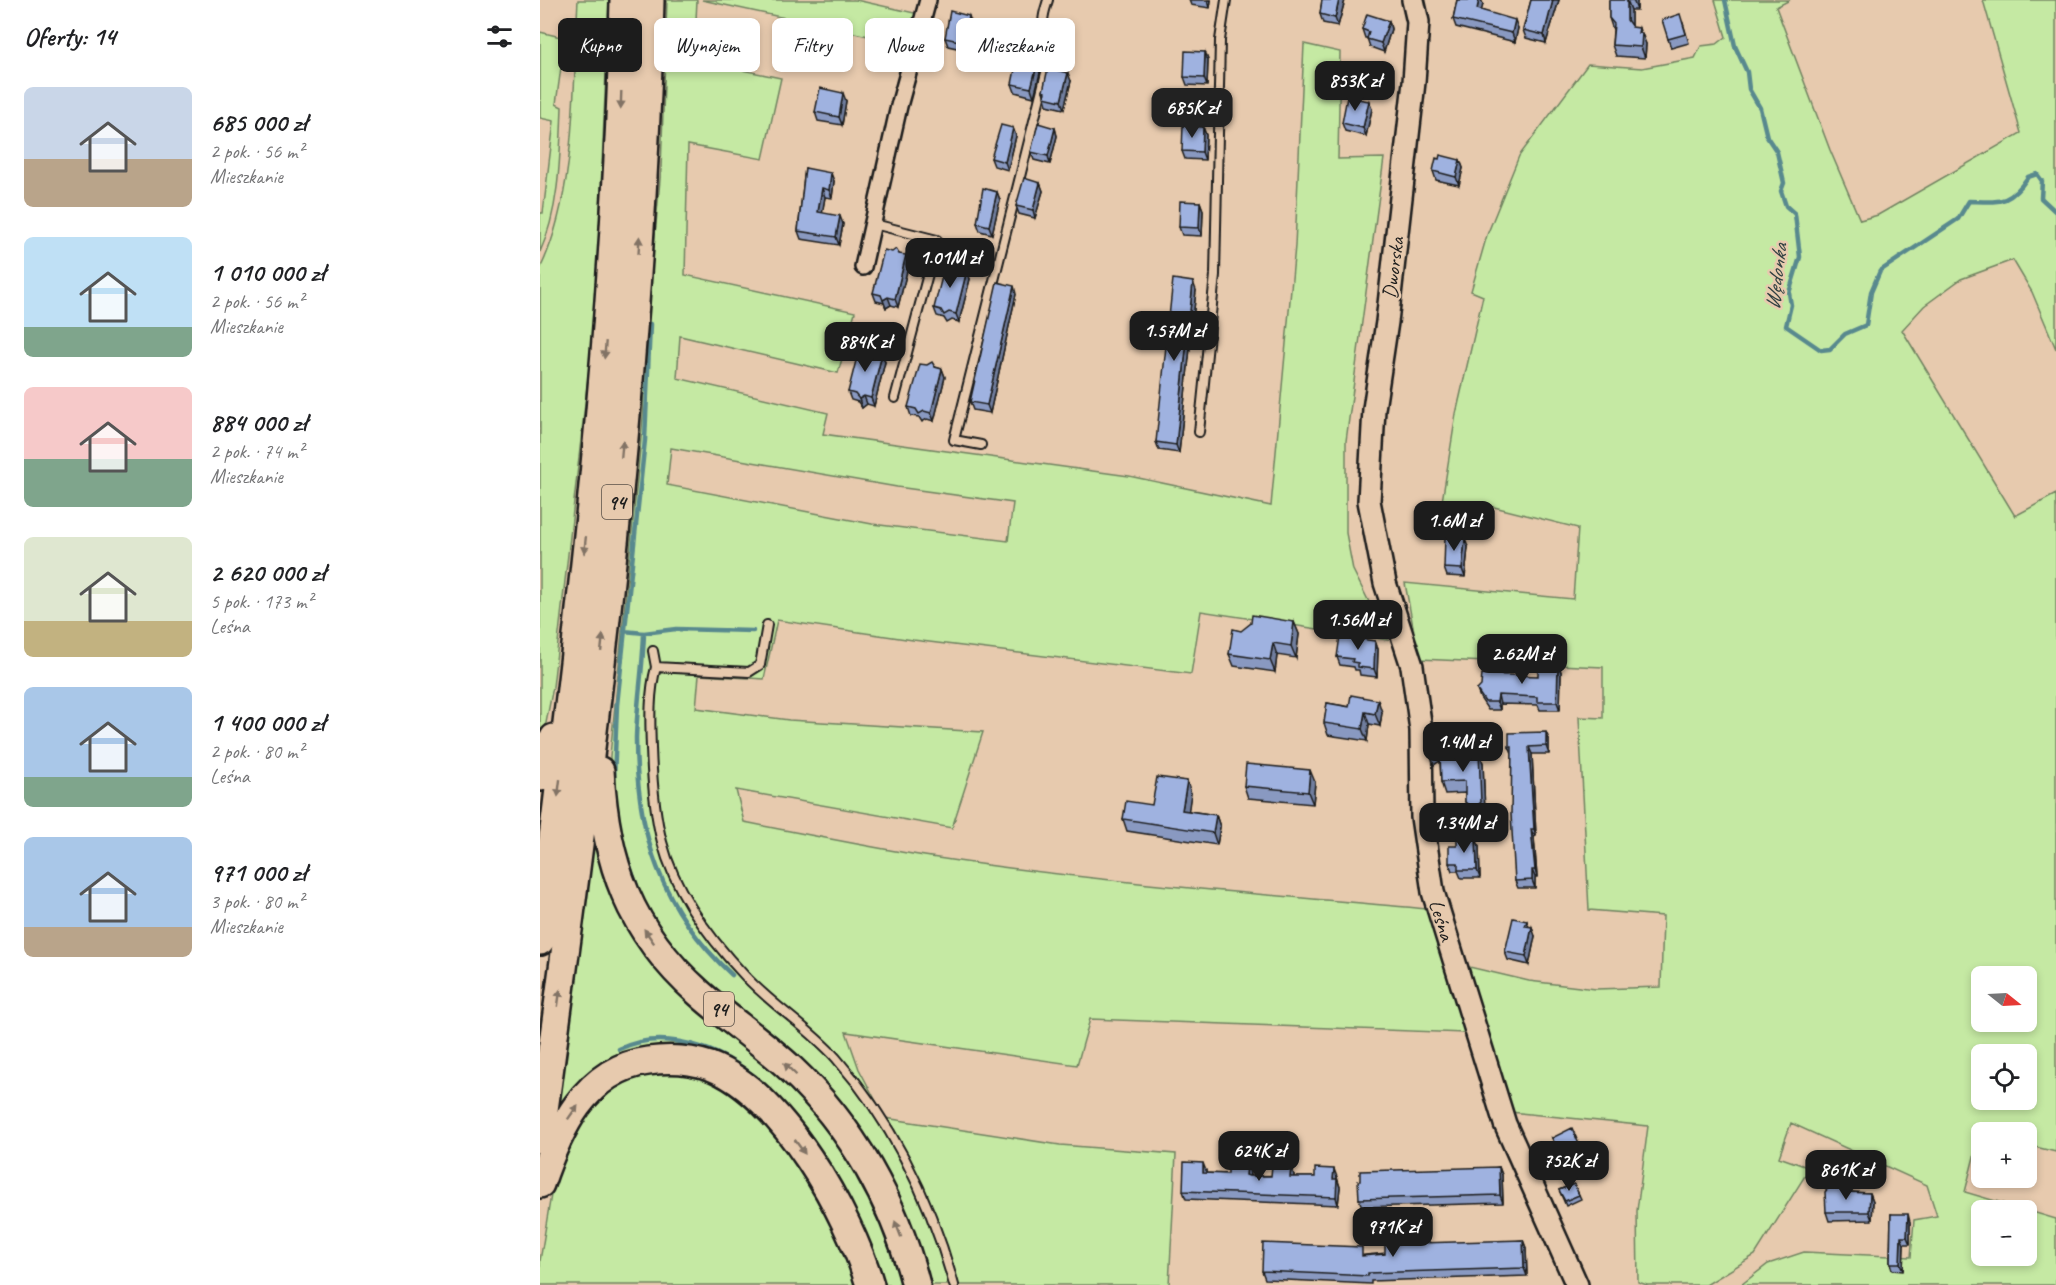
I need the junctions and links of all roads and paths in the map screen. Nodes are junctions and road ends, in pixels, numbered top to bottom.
1 (624, 0) edge
2 (650, 0) edge
3 (928, 0) edge
4 (1048, 0) edge
5 (1226, 0) edge
6 (1413, 0) edge
7 (874, 224) junction
8 (863, 267) dead end
9 (895, 398) dead end
10 (1199, 432) dead end
11 (981, 445) dead end
12 (1375, 536) joint
13 (767, 625) dead end
14 (653, 651) dead end
15 (656, 667) junction
16 (571, 688) junction
17 (596, 701) junction
18 (540, 777) edge
19 (540, 941) edge
20 (540, 1139) edge
21 (540, 1184) edge
22 (870, 1285) edge
23 (916, 1285) edge
24 (954, 1285) edge
25 (1577, 1285) edge

1 -> 16 highway, 94
17 -> 2 highway, 94
3 - 7 street
4 - 11 lane
5 - 10 lane
6 - 12 street, Dworska
7 - 8 street
7 - 9 lane
12 - 25 street, Leśna
13 - 15 lane
14 - 15 lane
15 - 24 lane
16 - 18 highway
16 -> 19 highway, 94
20 -> 17 highway
23 -> 17 highway, 94
21 -> 22 highway

